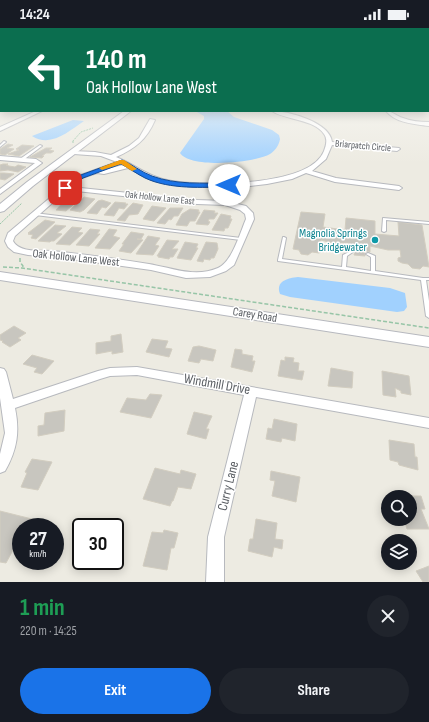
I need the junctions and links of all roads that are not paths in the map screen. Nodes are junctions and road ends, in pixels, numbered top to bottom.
1 (38, 112) edge
2 (127, 112) edge
3 (277, 112) edge
4 (389, 112) edge
5 (152, 120) dead end
6 (429, 124) edge
7 (0, 129) edge
8 (5, 142) dead end
9 (329, 143) junction
10 (0, 146) edge
11 (41, 146) dead end
12 (397, 149) dead end
13 (74, 152) junction
14 (111, 157) junction
15 (1, 158) edge
16 (65, 159) junction
17 (21, 160) junction
18 (122, 162) junction
19 (129, 166) junction
20 (96, 171) junction
21 (306, 171) junction
22 (65, 188) junction
23 (399, 188) dead end
24 (0, 192) edge
25 (0, 209) edge
26 (35, 214) junction
27 (0, 218) edge
28 (429, 223) edge
29 (384, 231) dead end
30 (284, 238) dead end
31 (241, 239) junction
32 (350, 252) dead end
33 (368, 254) dead end
34 (344, 268) junction
35 (373, 272) junction
36 (0, 276) edge
37 (423, 278) junction
38 (429, 279) edge
39 (0, 284) edge
40 (82, 289) junction
41 (429, 316) edge
42 (429, 342) edge
43 (0, 372) edge
44 (251, 391) junction
45 (8, 405) junction
46 (429, 423) edge
47 (0, 467) edge
48 (215, 582) edge

1 - 7 street
2 - 13 street
3 - 9 street
4 - 6 street
5 - 14 street
8 - 10 lane
9 - 12 street, Briarpatch Circle
9 - 21 street
11 - 17 lane
13 - 14 street
13 - 16 street
14 - 18 street
15 - 17 street
16 - 25 street
16 - 27 street
17 - 24 street
18 - 19 street
18 - 20 street, Oak Hollow Lane West
19 - 20 street, Oak Hollow Lane West
19 - 21 street
20 - 22 street, Oak Hollow Lane West
21 - 23 street
22 - 26 street, Oak Hollow Lane West
22 - 31 street, Oak Hollow Lane East
26 - 31 lane
26 - 31 street, Oak Hollow Lane West
28 - 29 lane
30 - 34 lane
32 - 34 lane
33 - 35 lane
34 - 35 lane
35 - 37 lane
36 - 40 street, Carey Road
37 - 38 lane
37 - 41 lane
39 - 40 street, Carey Road
40 - 42 street, Carey Road
43 - 45 street
44 - 45 street, Windmill Drive
44 - 46 street, Windmill Drive
44 - 48 street, Curry Lane
45 - 47 street

